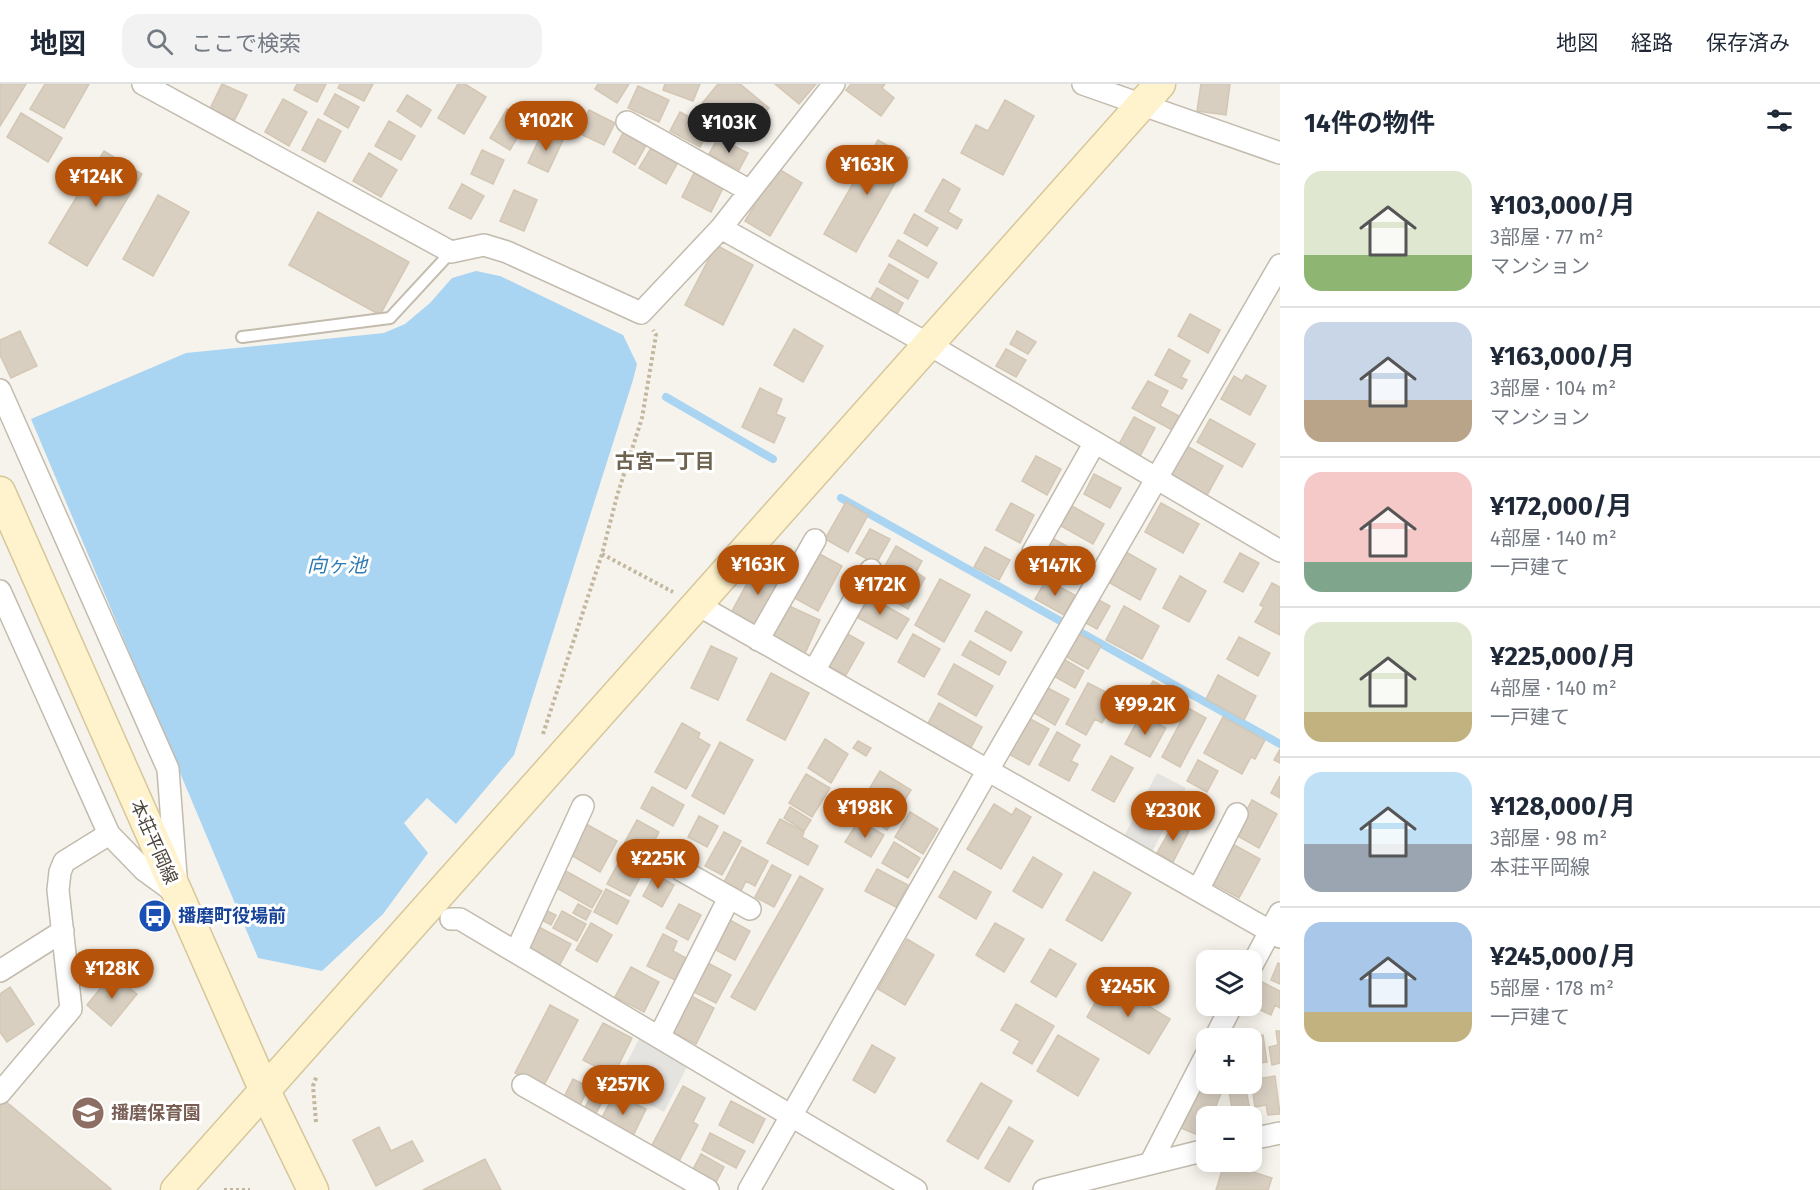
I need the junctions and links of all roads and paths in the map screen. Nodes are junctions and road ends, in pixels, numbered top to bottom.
1 (143, 84) edge
2 (834, 84) edge
3 (1083, 84) edge
4 (1150, 95) edge
5 (627, 122) dead end
6 (1280, 153) edge
7 (750, 191) junction
8 (721, 228) junction
9 (450, 252) junction
10 (1280, 265) edge
11 (641, 313) junction
12 (242, 337) dead end
13 (928, 344) junction
14 (0, 390) edge
15 (1094, 444) junction
16 (1155, 480) junction
17 (0, 492) edge
18 (815, 540) dead end
19 (1280, 551) edge
20 (1033, 552) dead end
21 (602, 554) junction
22 (871, 570) dead end
23 (0, 591) edge
24 (688, 600) junction
25 (758, 640) junction
26 (814, 671) junction
27 (543, 735) dead end
28 (987, 770) junction
29 (583, 806) dead end
30 (1237, 814) dead end
31 (109, 834) junction
32 (681, 870) dead end
33 (1198, 890) junction
34 (178, 895) junction
35 (729, 898) junction
36 (750, 909) dead end
37 (451, 919) dead end
38 (1276, 927) edge
39 (63, 931) junction
40 (1262, 950) edge
41 (516, 952) junction
42 (0, 971) edge
43 (659, 1037) junction
44 (1196, 1074) edge
45 (523, 1085) dead end
46 (264, 1089) junction
47 (0, 1092) edge
48 (792, 1115) junction
49 (1280, 1133) edge
50 (1262, 1137) edge
51 (1196, 1152) edge
52 (1151, 1162) junction
53 (176, 1190) edge
54 (224, 1190) edge
55 (250, 1190) edge
56 (313, 1190) edge
57 (708, 1190) edge
58 (749, 1190) edge
59 (916, 1190) edge
60 (1044, 1190) edge

1 - 9 street
2 - 7 street
3 - 4 street
4 - 6 street
4 - 13 street
5 - 7 street
7 - 8 street
8 - 11 street
8 - 13 street
9 - 11 street
9 - 12 lane
10 - 16 street
11 - 21 path
13 - 15 street
13 - 24 street
14 - 34 street
15 - 16 street
15 - 20 street
16 - 19 street
16 - 28 street
17 - 34 street, 本荘平岡線
18 - 25 street
21 - 24 path
21 - 27 path
22 - 26 street
23 - 31 street
24 - 25 street
24 - 46 street
25 - 26 street
26 - 28 street
28 - 33 street
28 - 48 street
29 - 41 street
30 - 33 street
31 - 34 street
31 - 39 street
32 - 35 street
33 - 38 street
34 - 46 street, 本荘平岡線
35 - 36 street
35 - 43 street
37 - 41 street
38 - 40 street
39 - 42 street
39 - 47 street
41 - 43 street
43 - 48 street
44 - 52 street
45 - 57 street
46 - 53 street
46 - 56 street, 本荘平岡線
48 - 58 street
48 - 59 street
49 - 50 street
51 - 52 street
52 - 60 street
54 - 55 path

